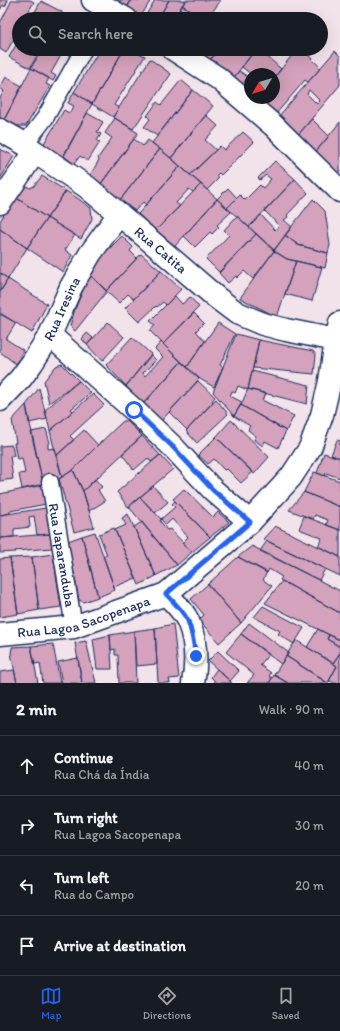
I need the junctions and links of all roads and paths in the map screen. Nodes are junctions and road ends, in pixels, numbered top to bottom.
1 (80, 56) edge
2 (184, 56) edge
3 (0, 130) edge
4 (30, 148) junction
5 (340, 191) edge
6 (0, 203) edge
7 (119, 214) junction
8 (338, 331) edge
9 (50, 335) junction
10 (0, 400) edge
11 (50, 482) dead end
12 (250, 522) junction
13 (166, 594) junction
14 (74, 627) junction
15 (0, 634) edge
16 (194, 683) edge

1 - 4 lane
2 - 5 street
3 - 4 street, Rua Catita
4 - 6 street
4 - 7 street, Rua Catita
7 - 8 street, Rua Catita
7 - 9 street, Rua Iresina
8 - 12 street, Rua Lagoa Sacopenapa
9 - 10 street, Rua Iresina
9 - 12 street
11 - 14 lane, Rua Japaranduba
12 - 13 street, Rua Lagoa Sacopenapa
13 - 14 street, Rua Lagoa Sacopenapa
13 - 16 street
14 - 15 street, Rua Lagoa Sacopenapa

